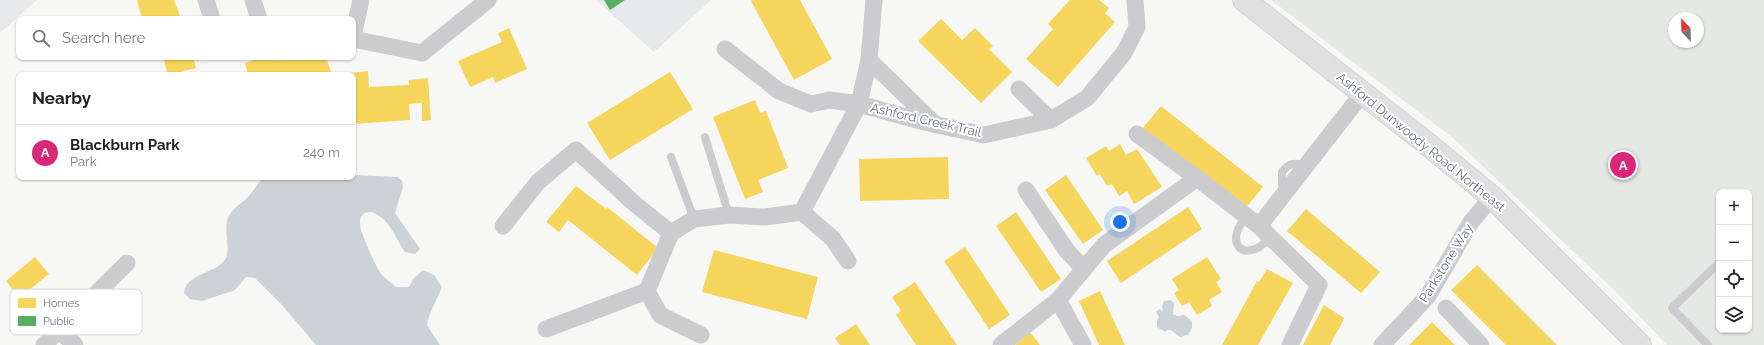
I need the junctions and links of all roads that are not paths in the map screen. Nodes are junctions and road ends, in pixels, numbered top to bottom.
1 (206, 0) edge
2 (253, 0) edge
3 (361, 0) edge
4 (488, 0) edge
5 (874, 0) edge
6 (1135, 0) edge
7 (1244, 0) edge
8 (211, 16) edge
9 (258, 16) edge
10 (356, 22) edge
11 (356, 40) edge
12 (725, 49) dead end
13 (869, 60) junction
14 (1019, 89) dead end
15 (1362, 94) junction
16 (859, 104) junction
17 (1051, 120) junction
18 (937, 125) junction
19 (1137, 134) dead end
20 (706, 137) dead end
21 (671, 157) dead end
22 (1198, 178) junction
23 (1026, 190) dead end
24 (1492, 197) junction
25 (802, 212) junction
26 (729, 215) junction
27 (694, 219) junction
28 (503, 226) dead end
29 (1258, 227) junction
30 (671, 232) junction
31 (848, 261) dead end
32 (127, 263) dead end
33 (1716, 266) edge
34 (1084, 269) junction
35 (101, 289) edge
36 (647, 291) junction
37 (1058, 300) junction
38 (1446, 308) dead end
39 (546, 329) dead end
40 (54, 335) edge
41 (65, 335) edge
42 (701, 335) dead end
43 (44, 345) edge
44 (76, 345) edge
45 (1001, 345) edge
46 (1083, 345) edge
47 (1290, 345) edge
48 (1382, 345) edge
49 (1481, 345) edge
50 (1640, 345) edge
51 (1708, 345) edge

1 - 8 street
2 - 9 street
3 - 10 street
4 - 11 street
5 - 13 street, Ashford Creek Trail
6 - 17 street, Ashford Creek Trail
7 - 15 main road, Ashford Dunwoody Road Northeast
12 - 16 street, Ashford Creek Trail
13 - 16 street, Ashford Creek Trail
13 - 18 street
14 - 17 street
15 - 24 main road, Ashford Dunwoody Road Northeast
15 - 29 street
16 - 18 street, Ashford Creek Trail
16 - 25 street, Ashford Creek Trail
17 - 18 street, Ashford Creek Trail
19 - 22 street
20 - 26 lane
21 - 27 lane
22 - 29 street
22 - 34 street
23 - 34 street
24 - 48 street, Parkstone Way
24 - 50 main road, Ashford Dunwoody Road Northeast
25 - 26 street
25 - 31 street
26 - 27 street
27 - 30 street
28 - 30 street
29 - 47 street
30 - 36 street
32 - 35 street
33 - 51 lane
34 - 37 street
36 - 39 street
36 - 42 street
37 - 45 street
37 - 46 street
38 - 49 street
40 - 43 street
41 - 44 street

